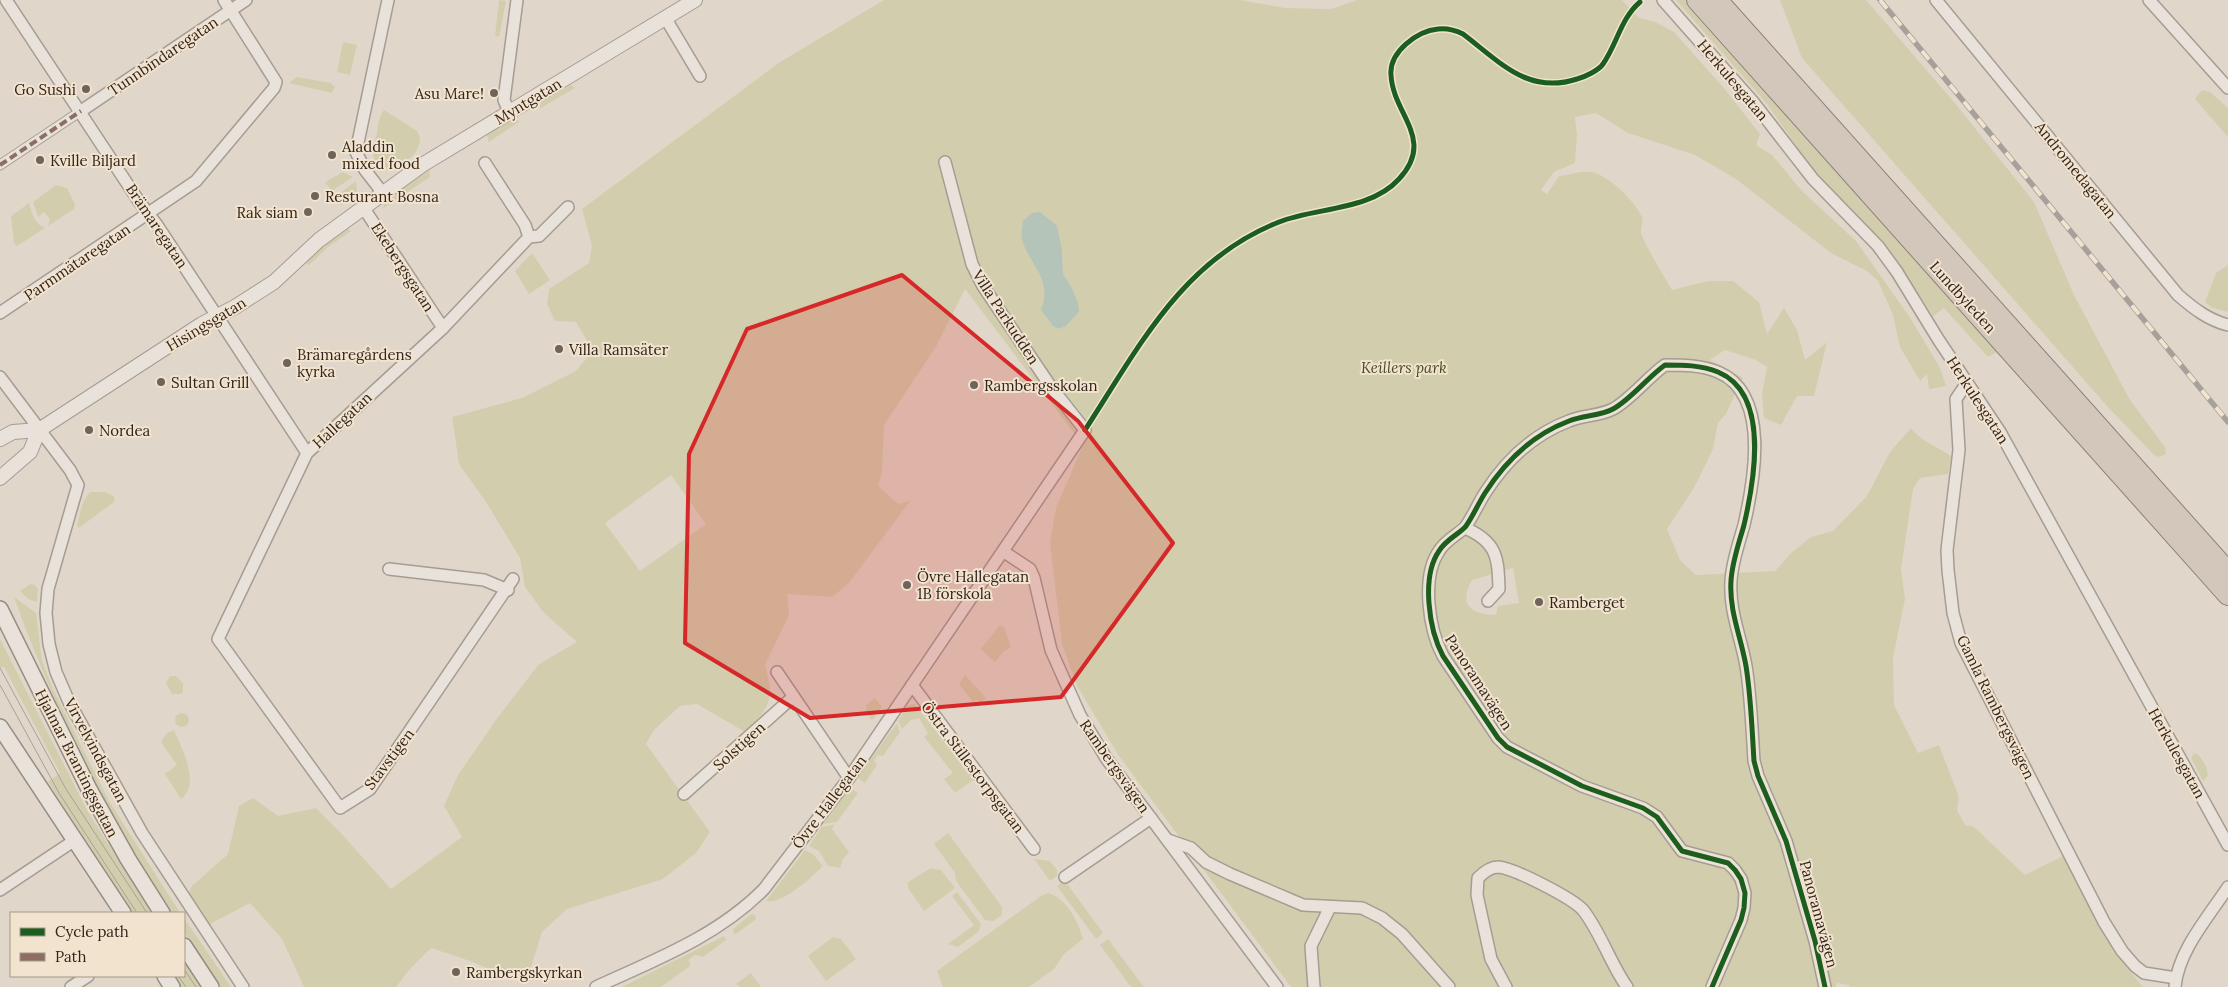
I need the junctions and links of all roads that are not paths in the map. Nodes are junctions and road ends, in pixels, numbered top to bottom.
1 (6, 0) edge
2 (224, 0) edge
3 (246, 0) edge
4 (388, 0) edge
5 (517, 0) edge
6 (695, 0) edge
7 (1663, 0) edge
8 (1697, 0) edge
9 (1717, 0) edge
10 (1936, 0) edge
11 (2149, 0) edge
12 (231, 11) junction
13 (666, 18) junction
14 (700, 76) dead end
15 (2228, 88) edge
16 (81, 111) junction
17 (510, 112) junction
18 (944, 162) dead end
19 (485, 163) dead end
20 (0, 165) edge
21 (382, 192) junction
22 (363, 207) junction
23 (568, 207) dead end
24 (148, 214) junction
25 (529, 236) junction
26 (0, 313) edge
27 (216, 317) junction
28 (2228, 325) edge
29 (443, 328) junction
30 (0, 378) edge
31 (1967, 383) junction
32 (40, 430) junction
33 (0, 440) edge
34 (307, 453) junction
35 (0, 478) edge
36 (1466, 528) junction
37 (1004, 552) junction
38 (389, 569) dead end
39 (2228, 572) edge
40 (2228, 595) edge
41 (1488, 600) dead end
42 (0, 609) edge
43 (218, 639) joint
44 (777, 672) dead end
45 (912, 685) junction
46 (793, 697) junction
47 (0, 727) edge
48 (849, 778) junction
49 (684, 794) dead end
50 (1151, 818) junction
51 (75, 840) junction
52 (1168, 840) junction
53 (2227, 841) edge
54 (1034, 848) dead end
55 (1065, 877) dead end
56 (2228, 887) edge
57 (0, 890) edge
58 (1330, 907) junction
59 (123, 912) edge
60 (161, 912) edge
61 (185, 948) edge
62 (87, 977) edge
63 (2176, 982) edge
64 (72, 987) edge
65 (211, 987) edge
66 (243, 987) edge
67 (596, 987) edge
68 (1277, 987) edge
69 (1314, 987) edge
70 (1448, 987) edge
71 (1506, 987) edge
72 (1627, 987) edge
73 (1712, 987) edge
74 (1825, 987) edge

1 - 16 street, Brämaregatan
2 - 12 street
3 - 12 street, Tunnbindaregatan
4 - 21 street
5 - 17 street
6 - 13 street, Myntgatan
7 - 31 street, Herkulesgatan
8 - 40 highway, Lundbyleden
9 - 39 highway, Lundbyleden
10 - 28 street, Andromedagatan
11 - 15 street
12 - 16 street, Tunnbindaregatan
12 - 24 street, Parmmätaregatan
13 - 14 street
13 - 17 street, Myntgatan
16 - 20 street
16 - 24 street, Brämaregatan
17 - 21 street, Myntgatan
18 - 37 street, Villa Parkudden
19 - 25 street
21 - 22 street, Myntgatan
22 - 27 street, Hisingsgatan
22 - 29 street, Ekebergsgatan
23 - 25 street, Hallegatan
24 - 26 street, Parmmätaregatan
24 - 27 street, Brämaregatan
25 - 29 street, Hallegatan
27 - 32 street, Hisingsgatan
27 - 34 street, Brämaregatan
29 - 34 street, Hallegatan
30 - 32 street
31 - 53 street, Herkulesgatan
31 - 63 street, Gamla Rambergsvägen
32 - 33 street
32 - 35 street
32 - 66 street, Virvelvindsgatan
34 - 43 street, Hallegatan
36 - 41 street
36 - 73 street, Panoramavägen
36 - 74 street, Panoramavägen
37 - 45 street, Övre Hallegatan
37 - 50 street, Rambergsvägen
38 - 43 street, Stavstigen
42 - 60 main road, Hjalmar Brantingsgatan
44 - 46 street
45 - 48 street, Övre Hallegatan
45 - 54 street, Östra Stillestorpsgatan
46 - 48 street
46 - 49 street, Solstigen
47 - 51 main road
48 - 67 street, Övre Hallegatan
50 - 52 street, Rambergsvägen
50 - 55 street
51 - 57 street
51 - 59 main road
52 - 58 street
52 - 68 street, Rambergsvägen
56 - 63 street
58 - 69 street
58 - 70 street
61 - 65 main road
62 - 64 street
71 - 72 street

